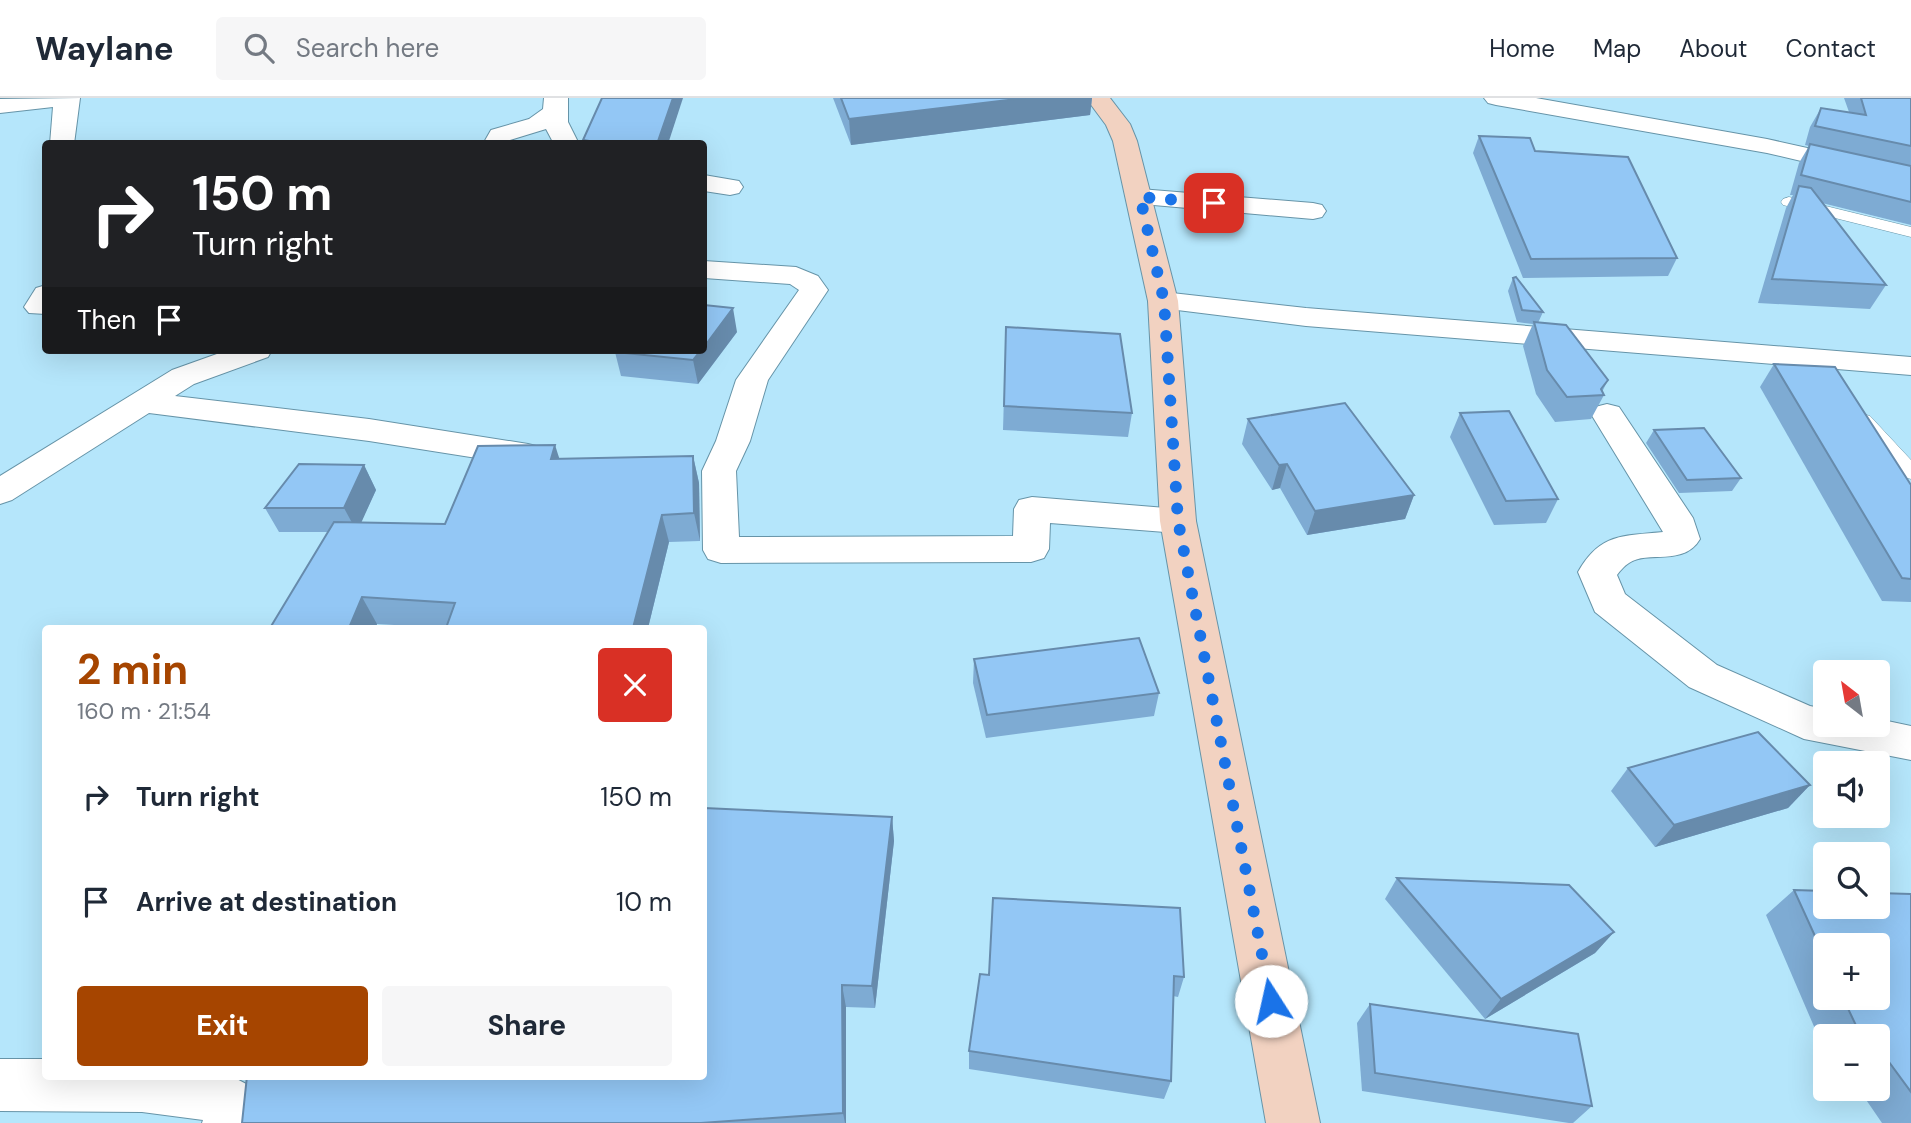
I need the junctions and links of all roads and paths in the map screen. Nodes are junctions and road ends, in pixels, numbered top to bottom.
1 (67, 98) edge
2 (1098, 98) edge
3 (1496, 98) edge
4 (0, 106) edge
5 (554, 106) edge
6 (62, 140) edge
7 (497, 140) edge
8 (564, 140) edge
9 (1911, 179) edge
10 (707, 183) edge
11 (730, 187) dead end
12 (1140, 197) junction
13 (1789, 202) dead end
14 (1313, 211) dead end
15 (1911, 232) edge
16 (707, 270) edge
17 (1164, 301) junction
18 (246, 354) edge
19 (1911, 366) edge
20 (141, 402) junction
21 (1854, 411) edge
22 (1607, 414) dead end
23 (564, 459) edge
24 (1911, 472) edge
25 (0, 492) edge
26 (1178, 521) junction
27 (1911, 743) edge
28 (0, 1085) edge
29 (229, 1123) edge
30 (1293, 1123) edge

1 - 4 street
1 - 6 street
2 - 12 main road
3 - 9 street
5 - 7 street
5 - 8 street
10 - 11 street
12 - 14 street
12 - 17 main road
13 - 15 lane
16 - 26 street
17 - 19 street
17 - 26 main road
18 - 20 street
20 - 23 street
20 - 25 street
21 - 24 lane
22 - 27 street
26 - 30 main road
28 - 29 street

